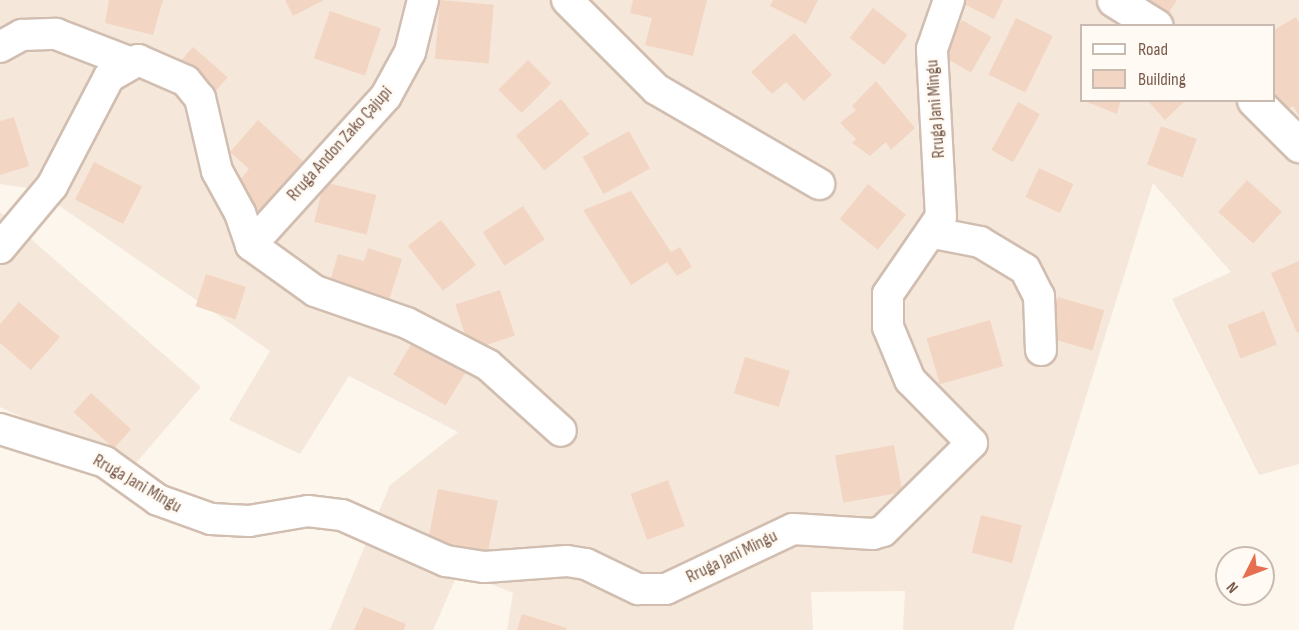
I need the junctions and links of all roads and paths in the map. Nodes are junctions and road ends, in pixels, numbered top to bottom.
1 (423, 0) edge
2 (567, 0) edge
3 (949, 0) edge
4 (1114, 0) edge
5 (1153, 24) edge
6 (0, 47) edge
7 (129, 62) junction
8 (1256, 102) edge
9 (1299, 145) edge
10 (819, 184) dead end
11 (934, 233) junction
12 (251, 245) junction
13 (0, 248) edge
14 (1041, 350) dead end
15 (0, 429) edge
16 (561, 431) dead end

1 - 12 street, Rruga Andon Zako Çajupi
2 - 10 street
3 - 11 street, Rruga Jani Mingu
4 - 5 street
6 - 7 street
7 - 12 street
7 - 13 street
8 - 9 street
11 - 14 street
11 - 15 street, Rruga Jani Mingu
12 - 16 street

